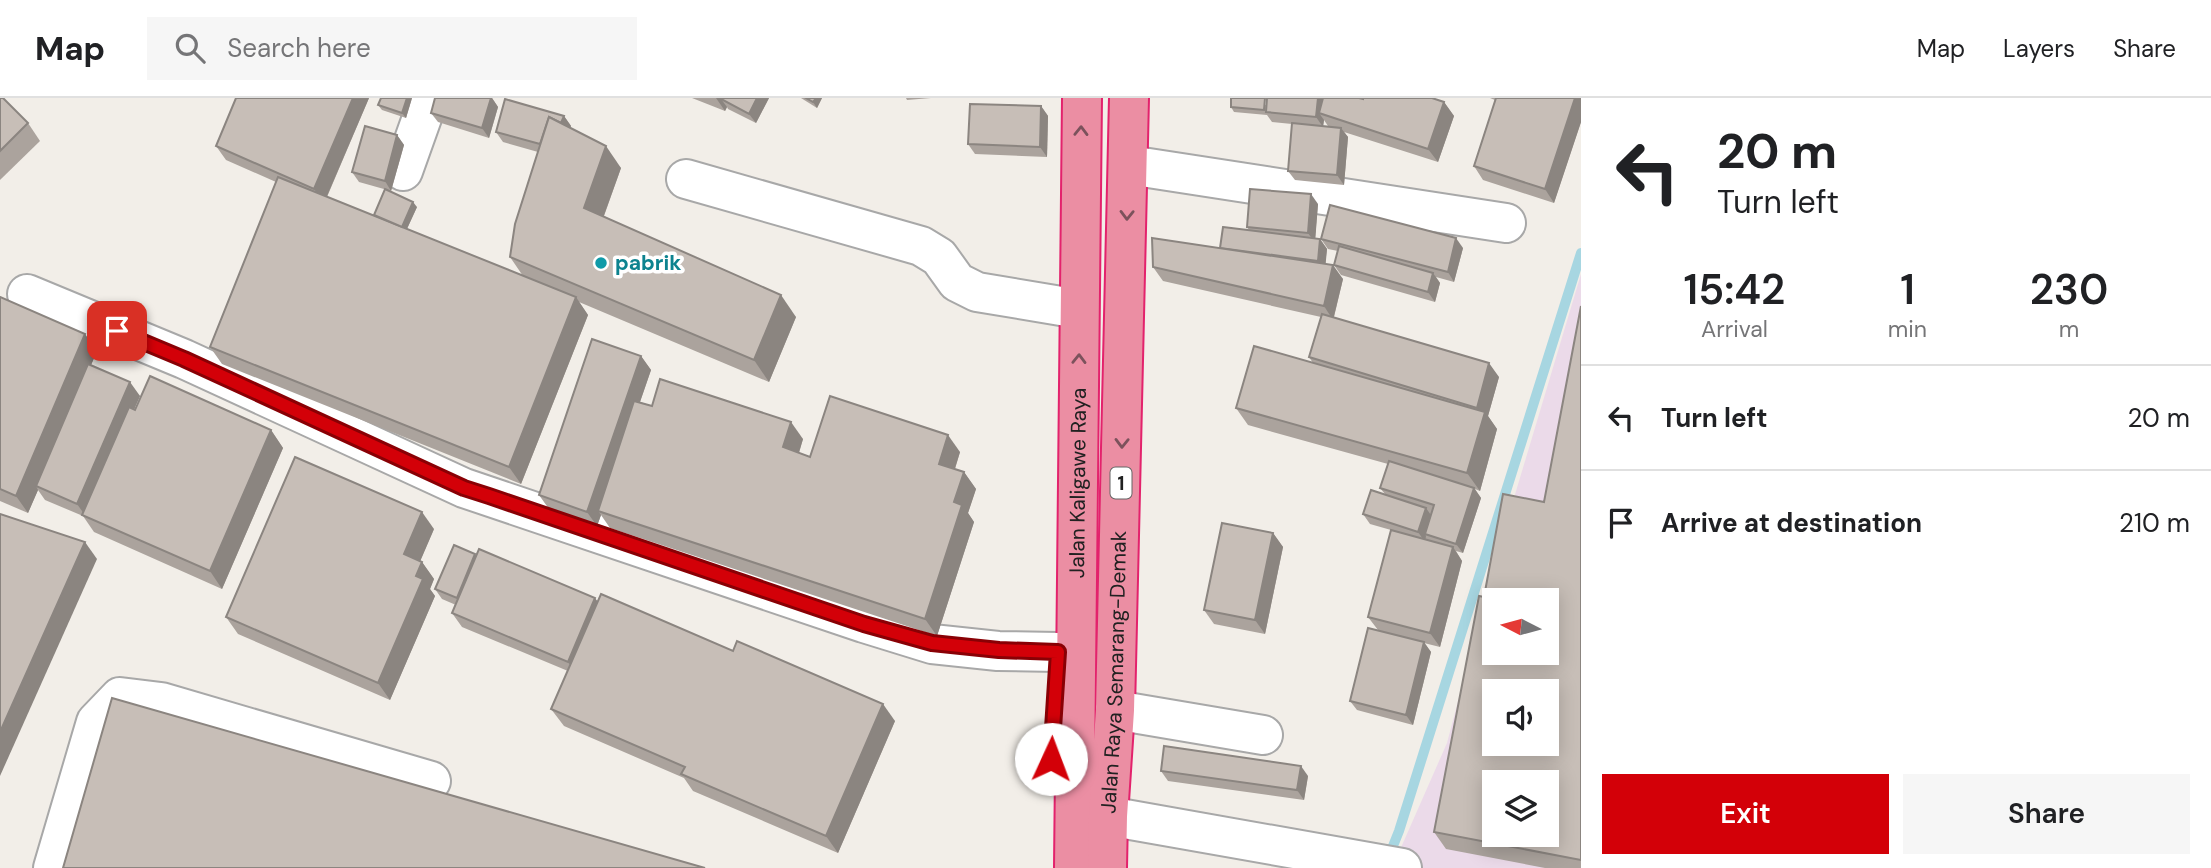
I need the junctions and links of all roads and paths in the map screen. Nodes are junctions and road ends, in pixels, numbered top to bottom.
1 (429, 98) edge
2 (1082, 98) edge
3 (1129, 98) edge
4 (1129, 165) junction
5 (404, 171) dead end
6 (686, 179) dead end
7 (1506, 223) dead end
8 (27, 295) dead end
9 (1058, 306) junction
10 (1077, 511) junction
11 (1058, 652) junction
12 (1115, 710) junction
13 (1263, 735) dead end
14 (431, 781) dead end
15 (1108, 816) junction
16 (52, 868) edge
17 (1049, 868) edge
18 (1074, 868) edge
19 (1107, 868) edge
20 (1402, 868) edge

1 - 5 street
9 -> 2 highway, Jalan Kaligawe Raya
3 - 4 highway, Jalan Raya Semarang-Demak / 1
4 - 7 street
4 -> 12 highway, Jalan Raya Semarang-Demak / 1
6 - 9 street
8 - 11 street
10 -> 9 highway, Jalan Kaligawe Raya
10 - 11 highway
10 - 18 highway, Jalan Kaligawe Raya
11 - 17 highway
12 - 13 street
12 - 15 highway, Jalan Raya Semarang-Demak / 1
14 - 16 street
15 - 19 highway, Jalan Raya Semarang-Demak / 1
15 - 20 street

